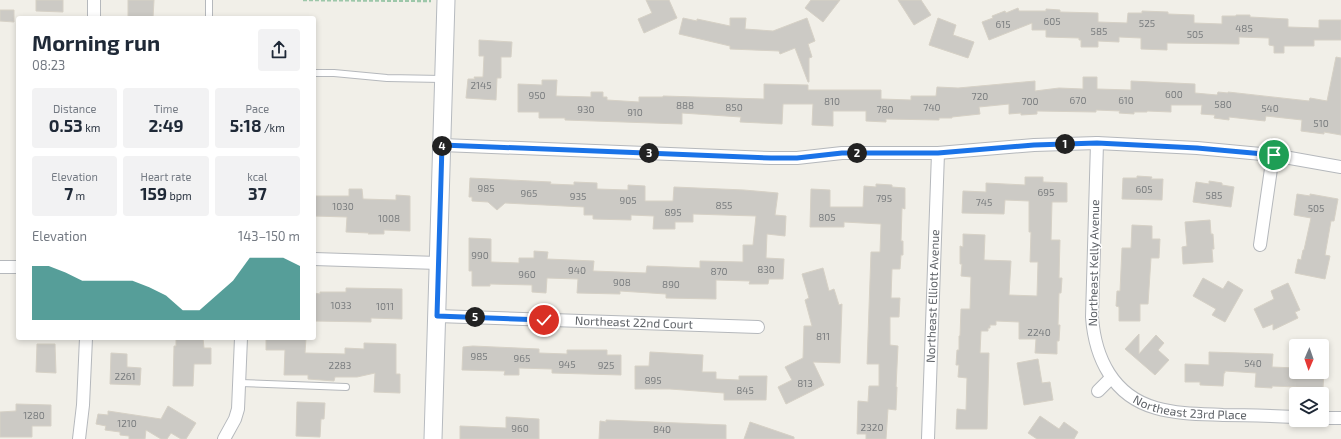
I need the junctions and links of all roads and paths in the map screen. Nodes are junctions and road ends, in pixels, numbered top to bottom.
1 (94, 0) edge
2 (209, 0) edge
3 (304, 0) edge
4 (446, 1) edge
5 (94, 16) edge
6 (209, 16) edge
7 (316, 73) edge
8 (444, 79) junction
9 (1097, 143) junction
10 (442, 145) junction
11 (938, 153) junction
12 (1274, 155) junction
13 (1341, 167) edge
14 (1260, 245) dead end
15 (316, 259) edge
16 (438, 263) junction
17 (0, 267) edge
18 (16, 267) edge
19 (437, 316) junction
20 (758, 327) dead end
21 (86, 340) edge
22 (242, 340) edge
23 (1111, 378) junction
24 (240, 382) junction
25 (346, 387) dead end
26 (1098, 391) dead end
27 (1289, 417) edge
28 (1329, 418) edge
29 (1341, 418) edge
30 (79, 439) edge
31 (224, 439) edge
32 (433, 439) edge
33 (928, 439) edge

1 - 5 street
2 - 6 lane
3 - 4 path
4 - 8 street
7 - 8 lane
8 - 10 street
9 - 11 street
9 - 12 street
9 - 23 street, Northeast Kelly Avenue
10 - 11 street
10 - 16 street
11 - 33 street, Northeast Elliott Avenue
12 - 13 street
12 - 14 street
15 - 16 street
16 - 19 street
17 - 18 street
19 - 20 street, Northeast 22nd Court
19 - 32 street
21 - 30 street
22 - 24 street
23 - 26 street
23 - 27 street, Northeast 23rd Place
24 - 25 lane
24 - 31 street
28 - 29 street

